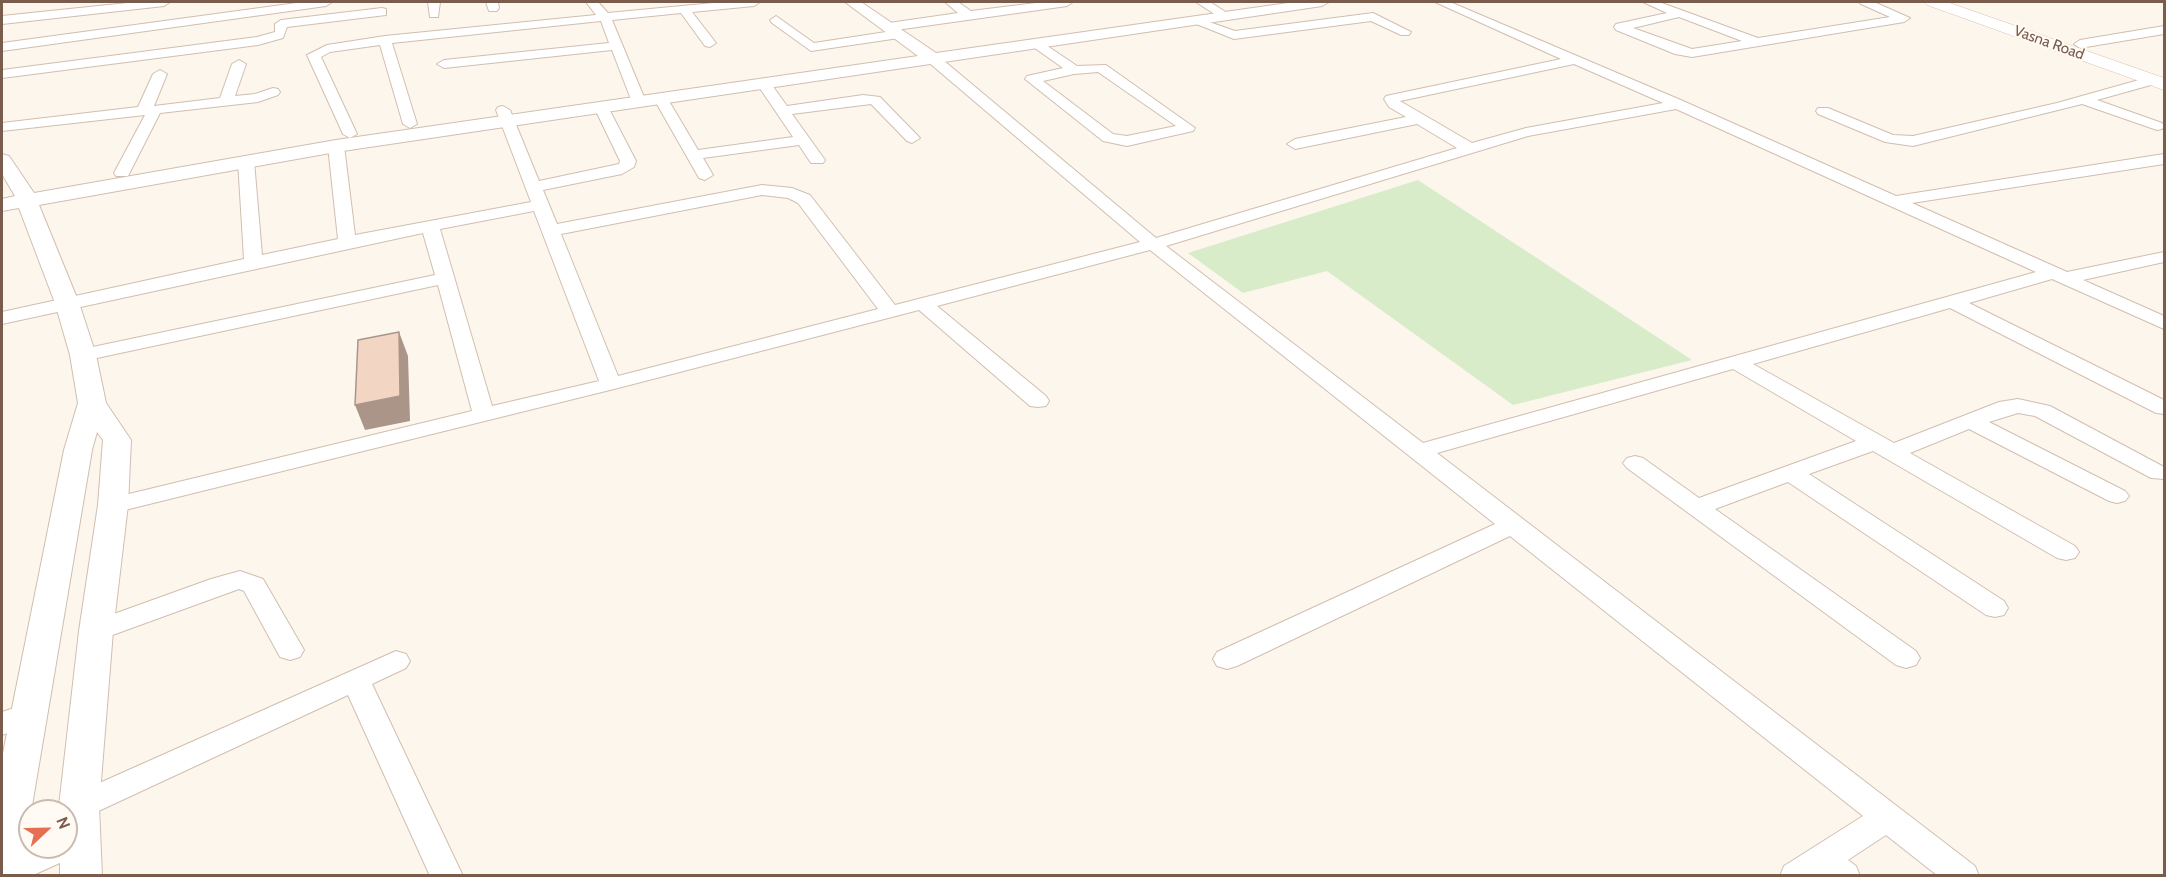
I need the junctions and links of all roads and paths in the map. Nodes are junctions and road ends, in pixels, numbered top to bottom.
1 (164, 2) edge
2 (245, 2) edge
3 (326, 2) edge
4 (592, 2) edge
5 (754, 2) edge
6 (852, 2) edge
7 (951, 2) edge
8 (1067, 2) edge
9 (1261, 2) edge
10 (1322, 2) edge
11 (1441, 2) edge
12 (1651, 2) edge
13 (1865, 2) edge
14 (1933, 2) edge
15 (1957, 2) edge
16 (684, 9) junction
17 (1214, 9) edge
18 (380, 10) edge
19 (1681, 14) junction
20 (969, 15) junction
21 (604, 17) junction
22 (2, 20) edge
23 (776, 20) dead end
24 (1195, 21) junction
25 (894, 30) junction
26 (2164, 30) edge
27 (1405, 32) dead end
28 (208, 33) junction
29 (386, 40) junction
30 (1754, 41) junction
31 (710, 43) dead end
32 (1037, 43) junction
33 (2080, 44) junction
34 (615, 46) junction
35 (2, 47) edge
36 (929, 55) junction
37 (1575, 60) junction
38 (240, 64) dead end
39 (444, 64) dead end
40 (1074, 70) junction
41 (2, 74) edge
42 (160, 74) dead end
43 (2161, 79) edge
44 (764, 84) junction
45 (273, 92) dead end
46 (638, 98) junction
47 (661, 99) junction
48 (2083, 100) junction
49 (226, 102) junction
50 (1678, 104) junction
51 (601, 107) junction
52 (150, 111) junction
53 (782, 111) junction
54 (1823, 111) dead end
55 (504, 115) junction
56 (1418, 119) junction
57 (410, 124) junction
58 (2157, 126) dead end
59 (2, 127) edge
60 (912, 138) dead end
61 (343, 140) junction
62 (802, 140) junction
63 (1294, 144) dead end
64 (1470, 149) junction
65 (693, 155) junction
66 (2164, 159) edge
67 (2, 160) edge
68 (817, 160) dead end
69 (246, 161) junction
70 (122, 173) junction
71 (705, 175) dead end
72 (532, 187) junction
73 (17, 195) edge
74 (1895, 201) junction
75 (2, 205) edge
76 (539, 205) junction
77 (430, 226) junction
78 (550, 231) junction
79 (347, 242) junction
80 (1153, 244) junction
81 (2164, 257) edge
82 (253, 262) junction
83 (2059, 275) junction
84 (445, 278) junction
85 (1951, 301) junction
86 (67, 303) junction
87 (922, 303) junction
88 (890, 312) junction
89 (2, 318) edge
90 (2164, 323) edge
91 (83, 355) junction
92 (1734, 362) junction
93 (611, 384) junction
94 (1038, 401) dead end
95 (92, 403) junction
96 (2164, 408) edge
97 (484, 415) junction
98 (1970, 421) junction
99 (1884, 447) junction
100 (1419, 451) junction
101 (1635, 463) dead end
102 (1791, 473) junction
103 (2159, 473) dead end
104 (2117, 496) dead end
105 (113, 505) junction
106 (1697, 507) junction
107 (1514, 525) junction
108 (2066, 552) dead end
109 (1995, 608) dead end
110 (96, 631) junction
111 (290, 651) dead end
112 (1906, 658) dead end
113 (1227, 659) dead end
114 (396, 661) dead end
115 (355, 680) junction
116 (15, 719) edge
117 (76, 799) edge
118 (1888, 817) junction
119 (78, 831) edge
120 (2, 859) edge
121 (27, 859) edge
122 (77, 859) edge
123 (1834, 867) edge
124 (2, 873) edge
125 (81, 876) edge
126 (447, 876) edge
127 (1796, 876) edge
128 (1963, 876) edge

1 - 22 street
2 - 28 street
3 - 28 street
4 - 21 street
5 - 16 street
6 - 25 street
7 - 20 street
8 - 20 street
9 - 17 street
10 - 17 street
11 - 37 street
12 - 19 street
13 - 30 street
14 - 43 main road, Vasna Road
15 - 33 main road, Vasna Road
16 - 21 street
16 - 31 street
17 - 24 street
17 - 36 street
18 - 28 street
19 - 30 street
19 - 30 street
20 - 25 street
21 - 29 street
21 - 34 street
23 - 25 street
24 - 27 street
24 - 32 street
25 - 36 street
26 - 33 street
28 - 35 street
28 - 41 street
29 - 57 street
29 - 61 street
32 - 36 street
32 - 40 street
33 - 43 main road, Vasna Road
34 - 39 street
34 - 46 street
36 - 44 street
36 - 46 street
36 - 80 street
37 - 50 street
37 - 56 street
38 - 49 street
40 - 40 street
42 - 52 street
43 - 48 street
44 - 47 street
44 - 53 street
45 - 49 street
46 - 47 street
46 - 51 street
46 - 55 street
47 - 65 street
48 - 54 street
48 - 58 street
49 - 52 street
50 - 64 street
50 - 74 street
51 - 55 street
51 - 72 street
52 - 59 street
52 - 70 street
53 - 60 street
53 - 62 street
55 - 57 street
55 - 61 street
55 - 72 street
56 - 63 street
56 - 64 street
57 - 61 street
61 - 69 street
61 - 70 street
61 - 79 street
62 - 65 street
62 - 68 street
64 - 80 street
65 - 71 street
66 - 74 street
67 - 73 street
69 - 73 street
69 - 82 street
70 - 73 street
72 - 76 street
73 - 75 street
73 - 86 street
74 - 83 street
76 - 77 street
76 - 78 street
77 - 79 street
77 - 84 street
78 - 88 street
78 - 93 street
79 - 82 street
80 - 87 street
80 - 100 street
81 - 83 street
82 - 86 street
83 - 85 street
83 - 90 street
84 - 91 street
84 - 97 street
85 - 92 street
85 - 96 street
86 - 89 street
86 - 91 street
87 - 88 street
87 - 94 street
88 - 93 street
91 - 95 street
92 - 99 street
92 - 100 street
93 - 97 street
95 - 105 street
95 - 116 street
97 - 105 street
98 - 99 street
98 - 103 street
98 - 104 street
99 - 102 street
99 - 108 street
100 - 107 street
101 - 106 street
102 - 106 street
102 - 109 street
105 - 110 street
106 - 112 street
107 - 113 street
107 - 118 street
110 - 111 street
110 - 117 street
114 - 115 street
115 - 119 street
115 - 126 street
116 - 120 street
118 - 123 street
118 - 128 street
121 - 124 street
122 - 125 street
123 - 127 street

